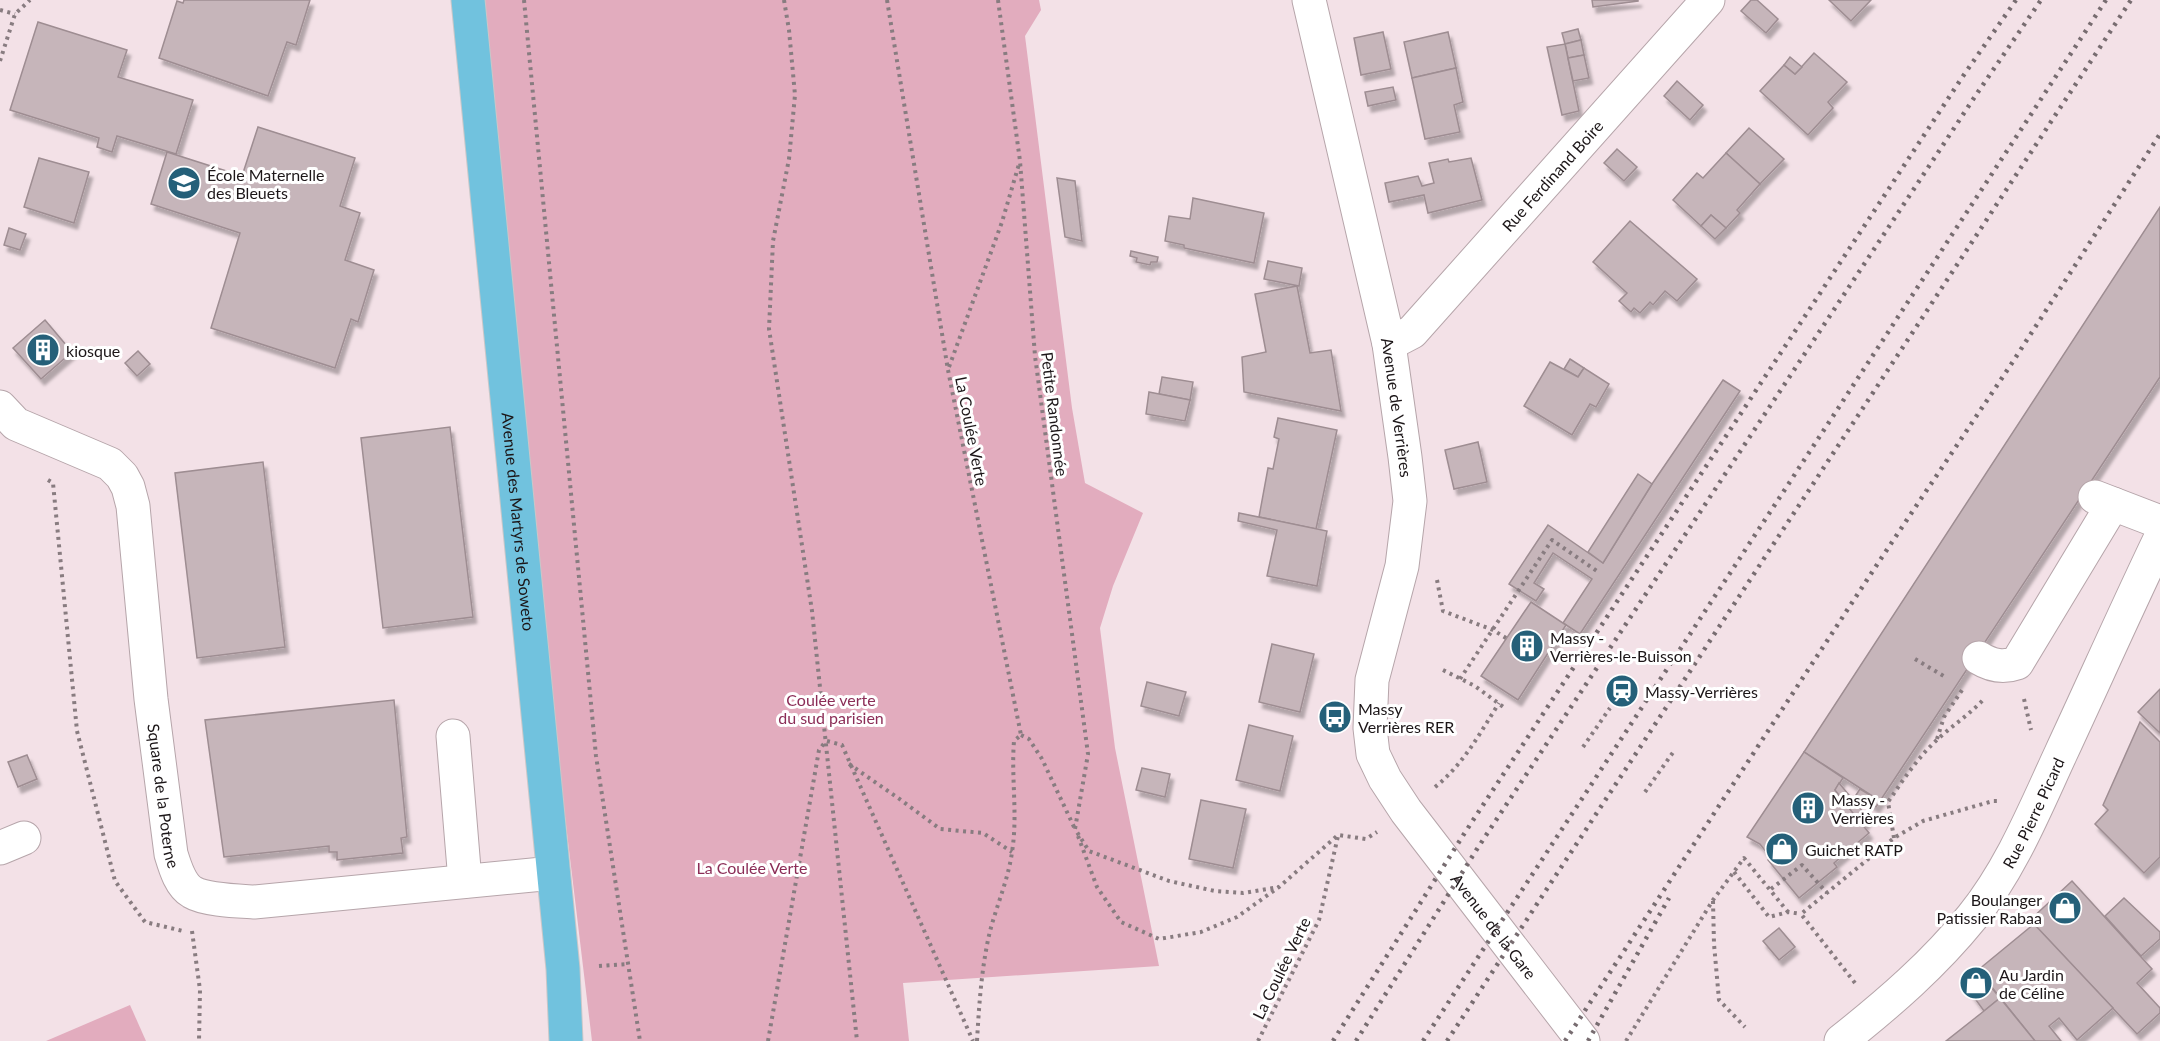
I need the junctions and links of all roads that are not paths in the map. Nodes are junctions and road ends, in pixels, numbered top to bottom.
1 (468, 0) edge
2 (1309, 0) edge
3 (1708, 0) edge
4 (1389, 344) junction
5 (0, 407) edge
6 (2160, 522) edge
7 (2160, 539) edge
8 (2153, 578) edge
9 (1979, 658) dead end
10 (453, 736) dead end
11 (1406, 811) joint
12 (553, 873) junction
13 (465, 881) junction
14 (566, 1041) edge
15 (1583, 1041) edge
16 (1841, 1041) edge

1 - 12 main road, Avenue des Martyrs de Soweto
2 - 4 street, Avenue de Verrières
3 - 4 street, Rue Ferdinand Boire
4 - 11 street, Avenue de Verrières
5 - 13 street, Square de la Poterne
6 - 9 street
7 - 8 street, Rue Pierre Picard
8 - 16 street, Rue Pierre Picard
10 - 13 street
11 - 15 street, Avenue de la Gare
12 - 13 street
12 - 14 main road, Avenue des Martyrs de Soweto

